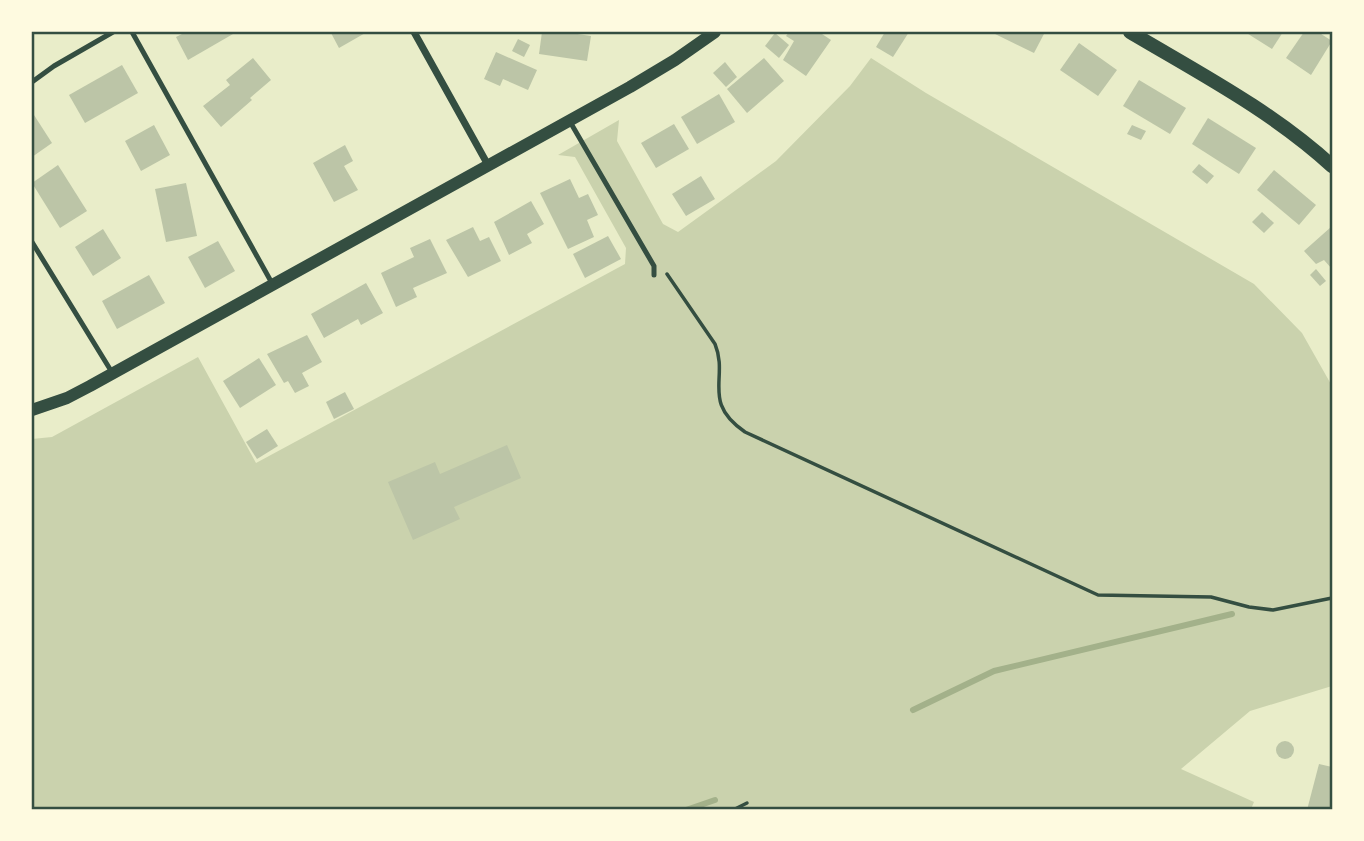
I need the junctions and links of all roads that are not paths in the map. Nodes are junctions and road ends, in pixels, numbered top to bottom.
1 (113, 32) edge
2 (132, 32) edge
3 (414, 32) edge
4 (715, 32) edge
5 (1130, 32) edge
6 (32, 82) edge
7 (569, 120) junction
8 (488, 165) junction
9 (1332, 166) edge
10 (32, 242) edge
11 (653, 275) road end
12 (273, 285) junction
13 (113, 374) junction
14 (32, 410) edge

1 - 6 lane
2 - 12 lane
3 - 8 street
4 - 7 street
5 - 9 main road
7 - 8 street
7 - 11 lane
8 - 12 street
10 - 13 lane
12 - 13 street
13 - 14 street

